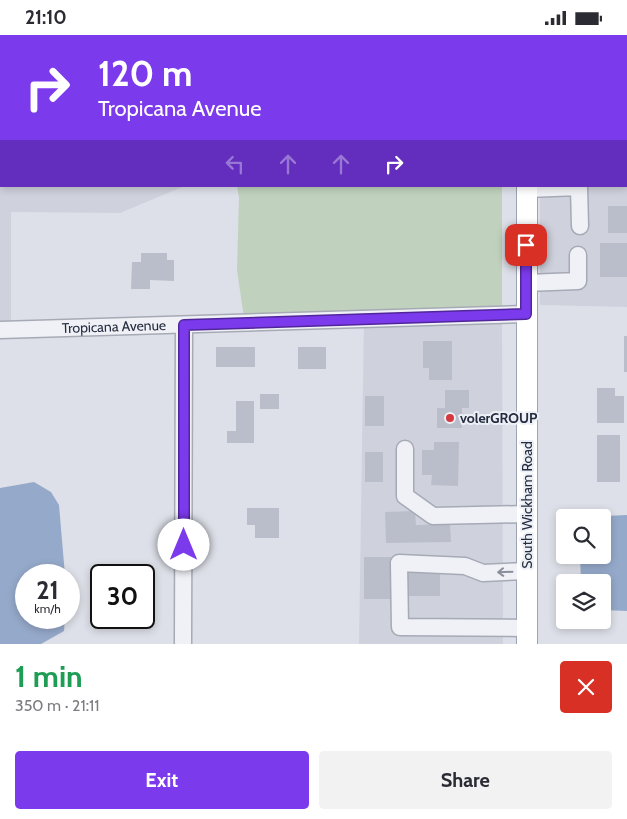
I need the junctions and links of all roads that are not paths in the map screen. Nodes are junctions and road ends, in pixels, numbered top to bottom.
1 (526, 187) edge
2 (580, 226) dead end
3 (578, 255) dead end
4 (526, 283) junction
5 (526, 314) junction
6 (184, 325) junction
7 (0, 330) edge
8 (404, 449) dead end
9 (526, 514) junction
10 (527, 571) junction
11 (527, 636) edge
12 (184, 644) edge

1 - 2 street
1 - 4 main road, South Wickham Road
3 - 4 street
4 - 5 main road, South Wickham Road
5 - 6 street, Tropicana Avenue
5 - 9 main road, South Wickham Road
6 - 7 street, Tropicana Avenue
6 - 12 street
8 - 9 street
9 - 10 main road, South Wickham Road
10 - 11 main road, South Wickham Road
10 -> 11 street

